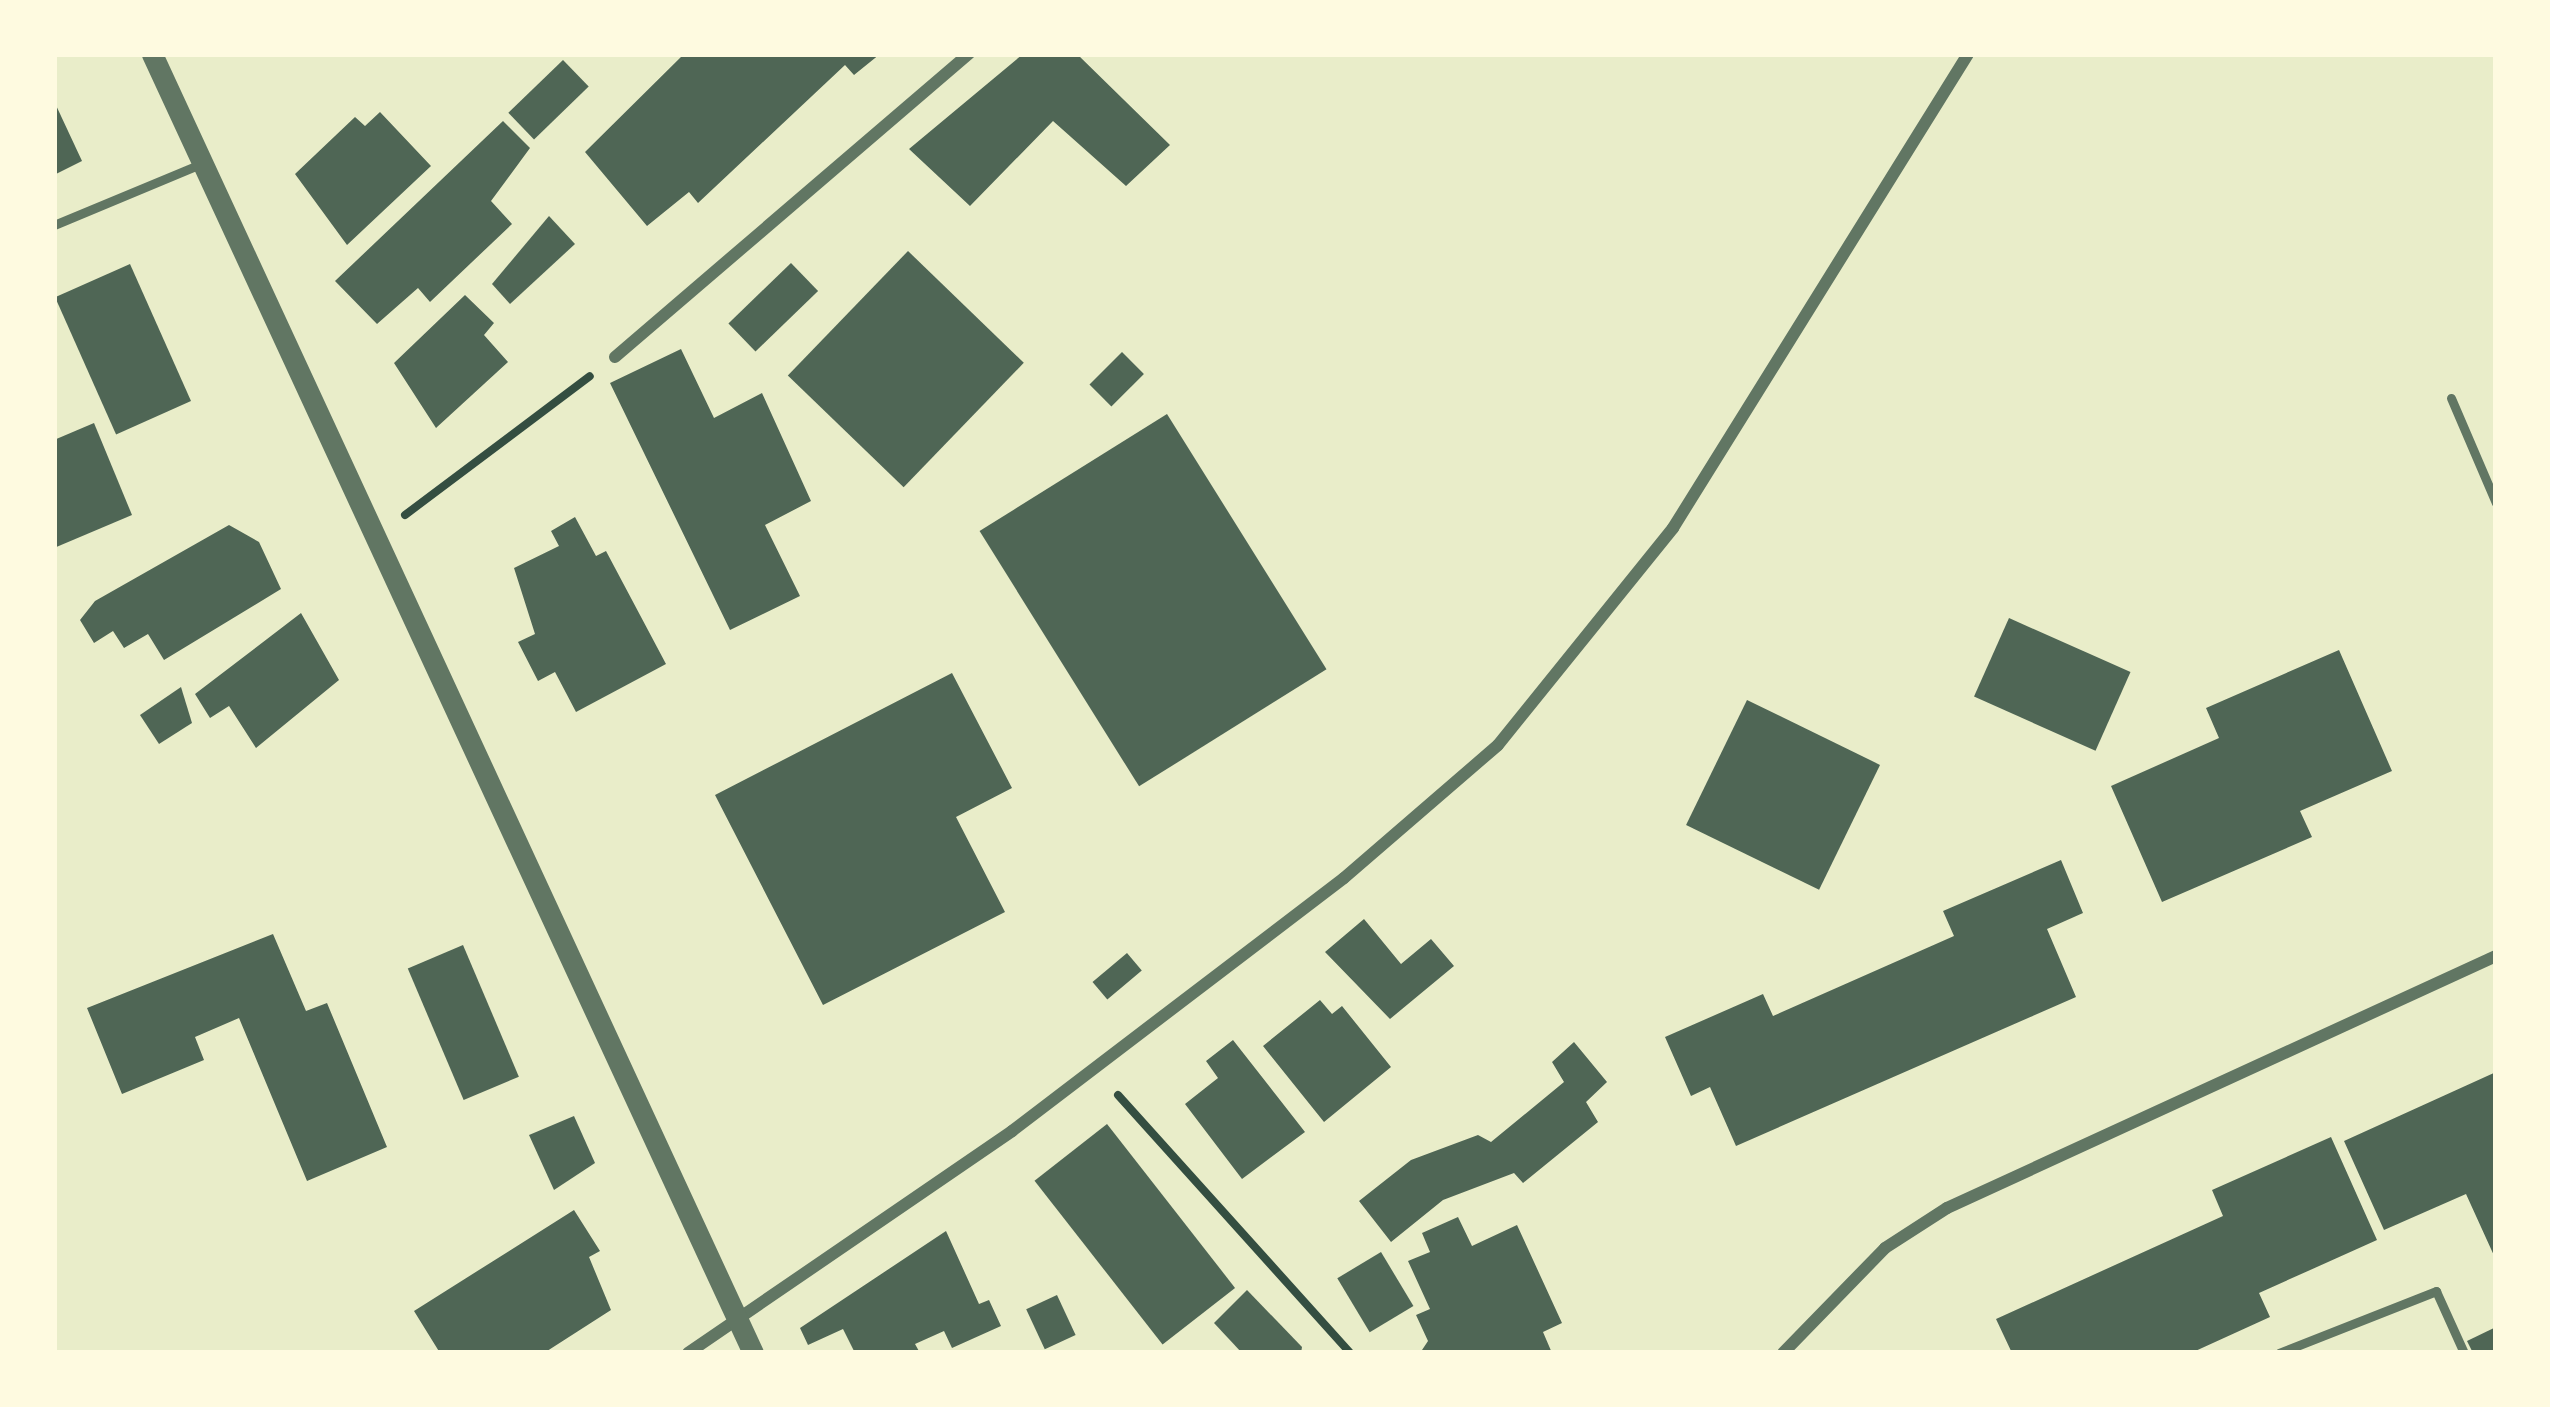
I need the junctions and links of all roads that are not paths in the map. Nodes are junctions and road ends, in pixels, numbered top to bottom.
1 (152, 54) edge
2 (969, 54) edge
3 (1968, 54) edge
4 (203, 164) junction
5 (54, 225) edge
6 (615, 357) road end
7 (2451, 398) dead end
8 (2496, 503) edge
9 (2496, 956) edge
10 (739, 1320) junction
11 (688, 1353) edge
12 (753, 1353) edge
13 (1784, 1353) edge
14 (2279, 1353) edge
15 (2464, 1353) edge

1 - 4 street
2 - 6 street
3 - 10 street
4 - 5 lane
4 - 10 street
7 - 8 lane
9 - 13 street
10 - 11 street
10 - 12 street
14 - 15 lane

